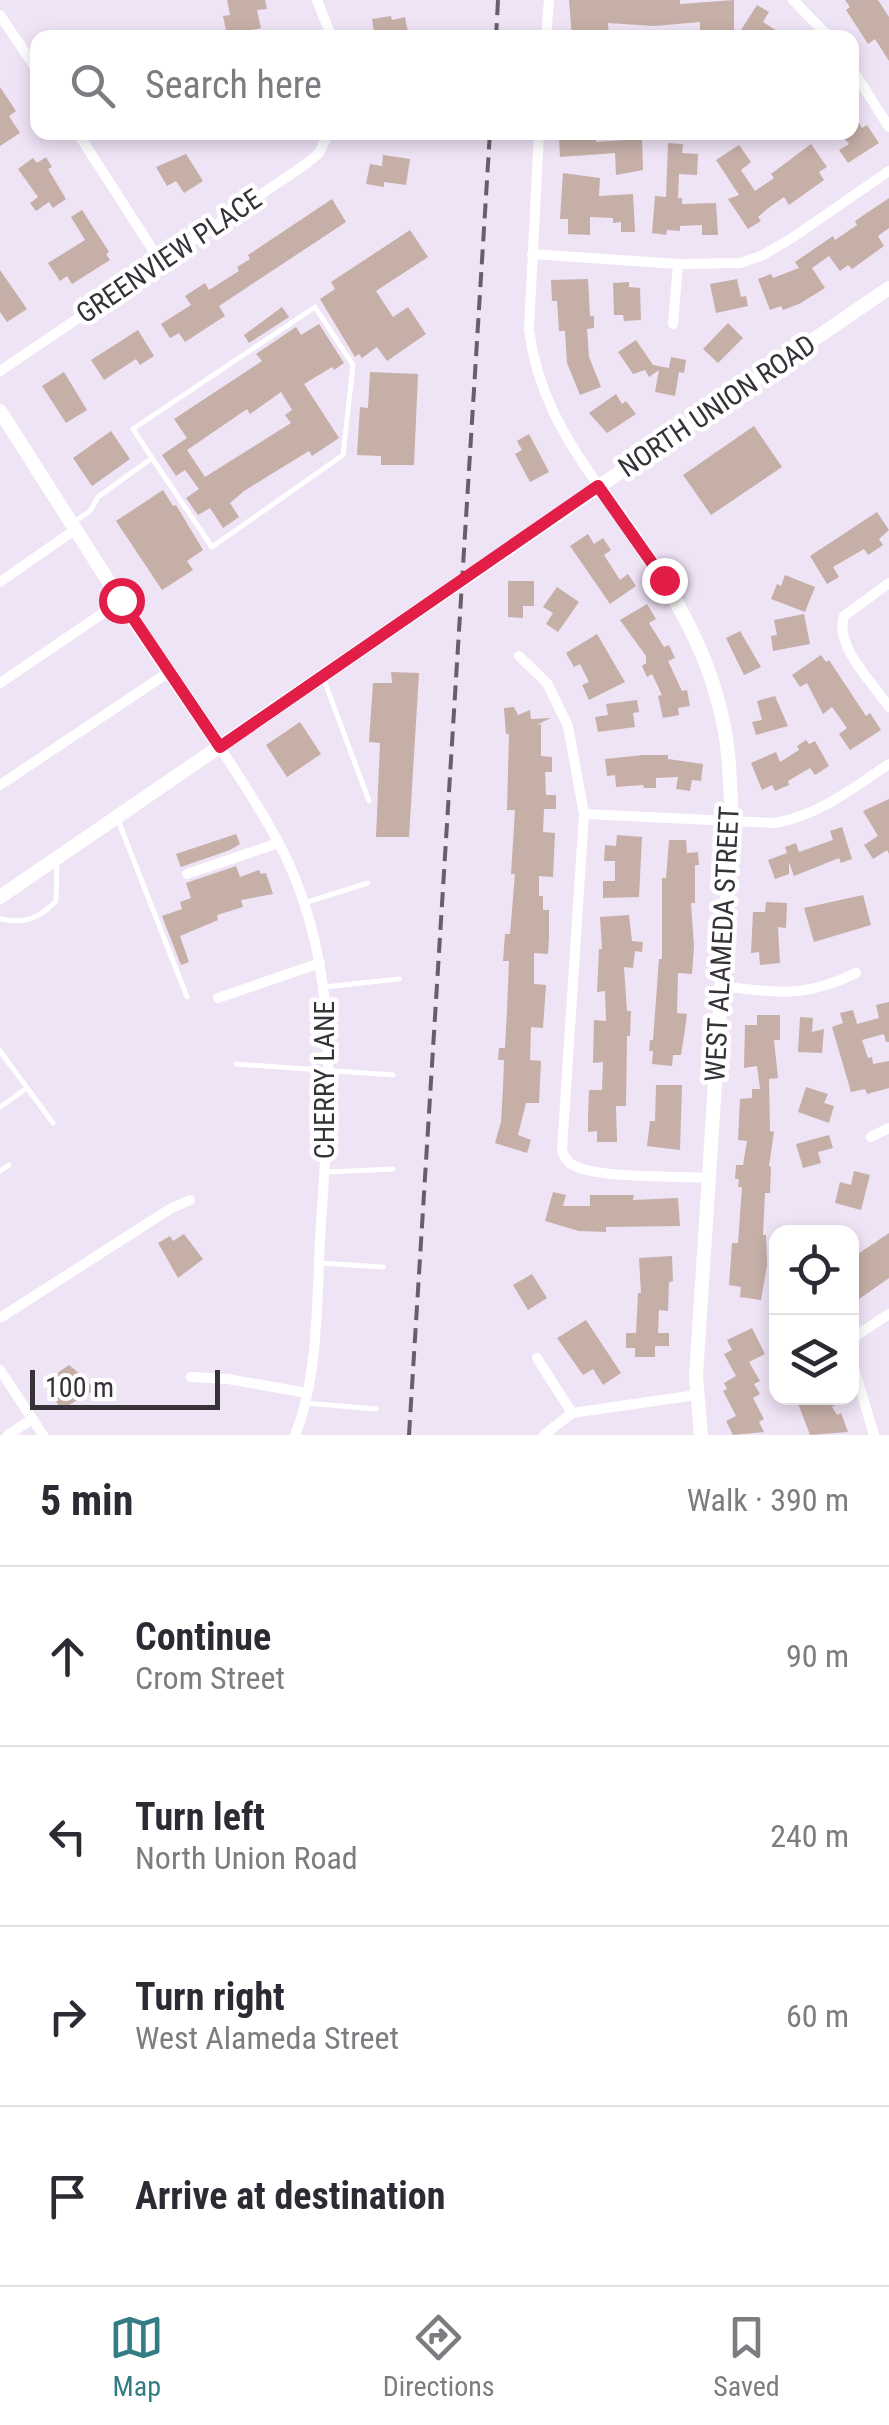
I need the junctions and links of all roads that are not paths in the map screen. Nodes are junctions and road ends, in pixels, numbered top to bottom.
1 (318, 0) edge
2 (549, 0) edge
3 (793, 0) edge
4 (0, 15) edge
5 (329, 30) edge
6 (547, 30) edge
7 (822, 30) edge
8 (30, 60) edge
9 (859, 80) edge
10 (889, 127) edge
11 (82, 140) edge
12 (325, 140) edge
13 (539, 140) edge
14 (889, 171) edge
15 (532, 254) junction
16 (160, 260) junction
17 (678, 264) junction
18 (889, 288) edge
19 (673, 324) dead end
20 (0, 371) edge
21 (0, 411) edge
22 (152, 458) junction
23 (598, 486) junction
24 (74, 526) junction
25 (0, 582) edge
26 (889, 582) edge
27 (121, 600) junction
28 (520, 656) dead end
29 (169, 672) junction
30 (322, 677) junction
31 (0, 684) edge
32 (889, 706) edge
33 (220, 747) junction
34 (889, 764) edge
35 (0, 785) edge
36 (369, 801) dead end
37 (584, 814) junction
38 (117, 817) junction
39 (732, 821) junction
40 (278, 843) junction
41 (57, 858) junction
42 (187, 874) dead end
43 (368, 884) dead end
44 (0, 896) edge
45 (304, 904) junction
46 (0, 919) edge
47 (320, 963) junction
48 (856, 973) dead end
49 (398, 979) dead end
50 (720, 986) junction
51 (324, 987) junction
52 (187, 998) dead end
53 (218, 998) dead end
54 (0, 1052) edge
55 (236, 1064) dead end
56 (328, 1072) junction
57 (393, 1075) dead end
58 (27, 1088) junction
59 (0, 1107) edge
60 (53, 1123) dead end
61 (889, 1128) edge
62 (870, 1138) dead end
63 (9, 1165) dead end
64 (393, 1169) dead end
65 (0, 1170) edge
66 (324, 1172) junction
67 (710, 1178) junction
68 (190, 1200) dead end
69 (319, 1263) junction
70 (383, 1267) dead end
71 (889, 1314) edge
72 (0, 1318) edge
73 (859, 1335) edge
74 (537, 1358) dead end
75 (0, 1370) edge
76 (190, 1377) dead end
77 (859, 1385) edge
78 (696, 1395) junction
79 (306, 1398) junction
80 (376, 1409) dead end
81 (572, 1413) junction
82 (32, 1419) junction
83 (8, 1435) edge
84 (43, 1435) edge
85 (295, 1435) edge
86 (544, 1435) edge
87 (701, 1435) edge
88 (874, 1435) edge

1 - 5 street
2 - 6 street
3 - 7 street
4 - 8 street
9 - 10 street
11 - 16 street
12 - 16 street, GREENVIEW PLACE
13 - 15 street
14 - 17 street
15 - 17 street
15 - 23 street
16 - 20 street, GREENVIEW PLACE
17 - 19 street
18 - 23 street, NORTH UNION ROAD
21 - 24 street
22 - 22 lane
22 - 24 lane
23 - 30 street, NORTH UNION ROAD
23 - 39 street, WEST ALAMEDA STREET
24 - 25 street
24 - 27 street
26 - 32 street
27 - 29 street
27 - 31 street
28 - 37 street
29 - 33 street
29 - 35 street
30 - 33 street, NORTH UNION ROAD
30 - 36 lane
33 - 38 street, NORTH UNION ROAD
33 - 40 street, CHERRY LANE
34 - 39 street
37 - 39 street
37 - 67 street
38 - 41 street, NORTH UNION ROAD
38 - 52 lane
39 - 50 street, WEST ALAMEDA STREET
40 - 42 street
40 - 45 street, CHERRY LANE
41 - 44 street, NORTH UNION ROAD
41 - 46 lane
43 - 45 lane
45 - 47 street, CHERRY LANE
47 - 51 street, CHERRY LANE
47 - 53 street
48 - 50 street
49 - 51 lane
50 - 67 street, WEST ALAMEDA STREET
51 - 56 street, CHERRY LANE
54 - 58 lane
55 - 56 lane
56 - 57 lane
56 - 66 street, CHERRY LANE
58 - 59 lane
58 - 60 lane
61 - 62 street
63 - 65 lane
64 - 66 lane
66 - 69 street, CHERRY LANE
67 - 78 street, WEST ALAMEDA STREET
68 - 72 street
69 - 70 lane
69 - 79 street, CHERRY LANE
71 - 73 street
74 - 81 street
75 - 82 street
76 - 79 street
77 - 88 street
78 - 81 street
78 - 87 street, WEST ALAMEDA STREET
79 - 80 lane
79 - 85 street, CHERRY LANE
81 - 86 street
82 - 83 street
82 - 84 street

